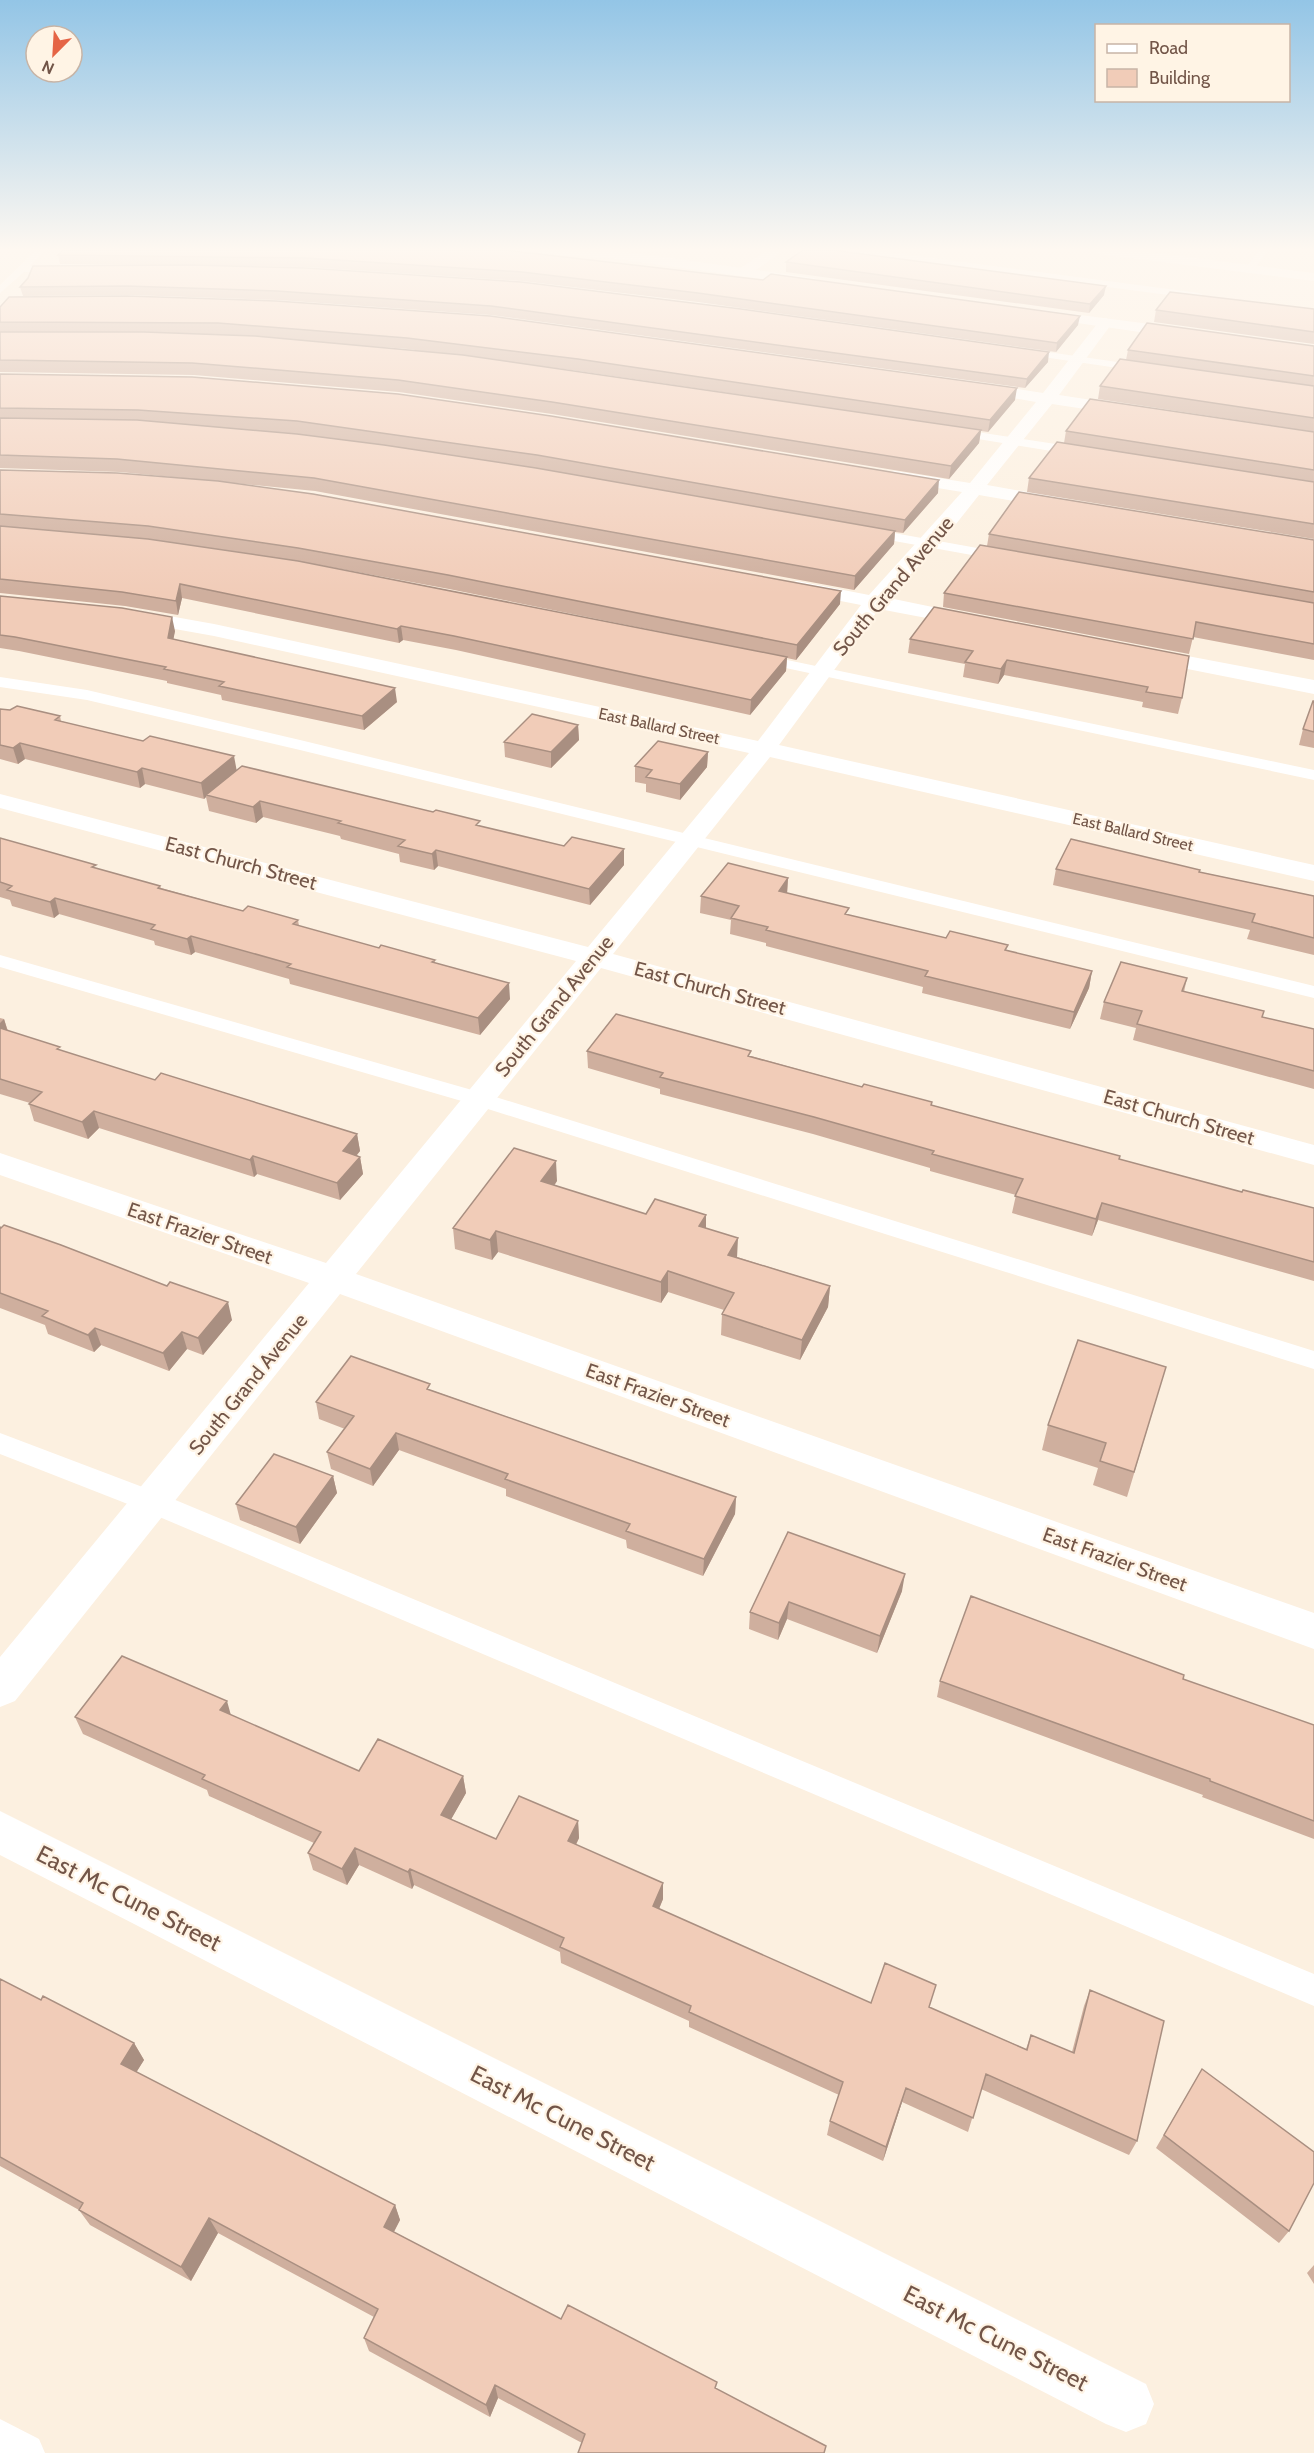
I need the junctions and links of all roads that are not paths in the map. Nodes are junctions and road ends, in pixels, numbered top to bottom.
1 (1074, 364) edge
2 (1116, 364) edge
3 (1161, 371) edge
4 (955, 384) edge
5 (1048, 398) junction
6 (1152, 414) edge
7 (944, 430) edge
8 (1014, 441) junction
9 (1095, 454) edge
10 (880, 474) edge
11 (974, 489) junction
12 (1079, 507) edge
13 (848, 529) edge
14 (928, 543) junction
15 (1022, 560) edge
16 (773, 583) edge
17 (874, 602) junction
18 (113, 613) edge
19 (988, 623) edge
20 (1125, 650) edge
21 (741, 655) edge
22 (822, 671) junction
23 (0, 682) edge
24 (1314, 687) edge
25 (764, 749) junction
26 (1314, 775) edge
27 (0, 801) edge
28 (690, 839) junction
29 (1314, 873) edge
30 (594, 957) junction
31 (0, 961) edge
32 (1314, 992) edge
33 (479, 1099) junction
34 (1314, 1155) edge
35 (0, 1164) edge
36 (334, 1278) junction
37 (1314, 1360) edge
38 (0, 1443) edge
39 (152, 1502) junction
40 (1314, 1631) edge
41 (0, 1688) edge
42 (0, 1832) edge
43 (1314, 1990) edge
44 (1125, 2404) dead end
45 (0, 2438) edge
46 (25, 2453) edge

1 - 5 street, South Grand Avenue
2 - 3 lane
4 - 5 street
5 - 6 street
5 - 8 street, South Grand Avenue
7 - 8 lane
8 - 9 lane
8 - 11 street, South Grand Avenue
10 - 11 street
11 - 12 street
11 - 14 street, South Grand Avenue
13 - 14 lane
14 - 15 lane
14 - 17 street, South Grand Avenue
16 - 17 street
17 - 19 street
17 - 22 street, South Grand Avenue
18 - 25 street, East Ballard Street
20 - 24 street
21 - 22 lane
22 - 25 street, South Grand Avenue
22 - 26 lane
23 - 28 lane
25 - 28 street, South Grand Avenue
25 - 29 street, East Ballard Street
27 - 30 street, East Church Street
28 - 30 street, South Grand Avenue
28 - 32 lane
30 - 33 street, South Grand Avenue
30 - 34 street, East Church Street
31 - 33 lane
33 - 36 street, South Grand Avenue
33 - 37 lane
35 - 36 street, East Frazier Street
36 - 39 street, South Grand Avenue
36 - 40 street, East Frazier Street
38 - 39 lane
39 - 41 street, South Grand Avenue
39 - 43 lane
42 - 44 street, East Mc Cune Street
45 - 46 lane

